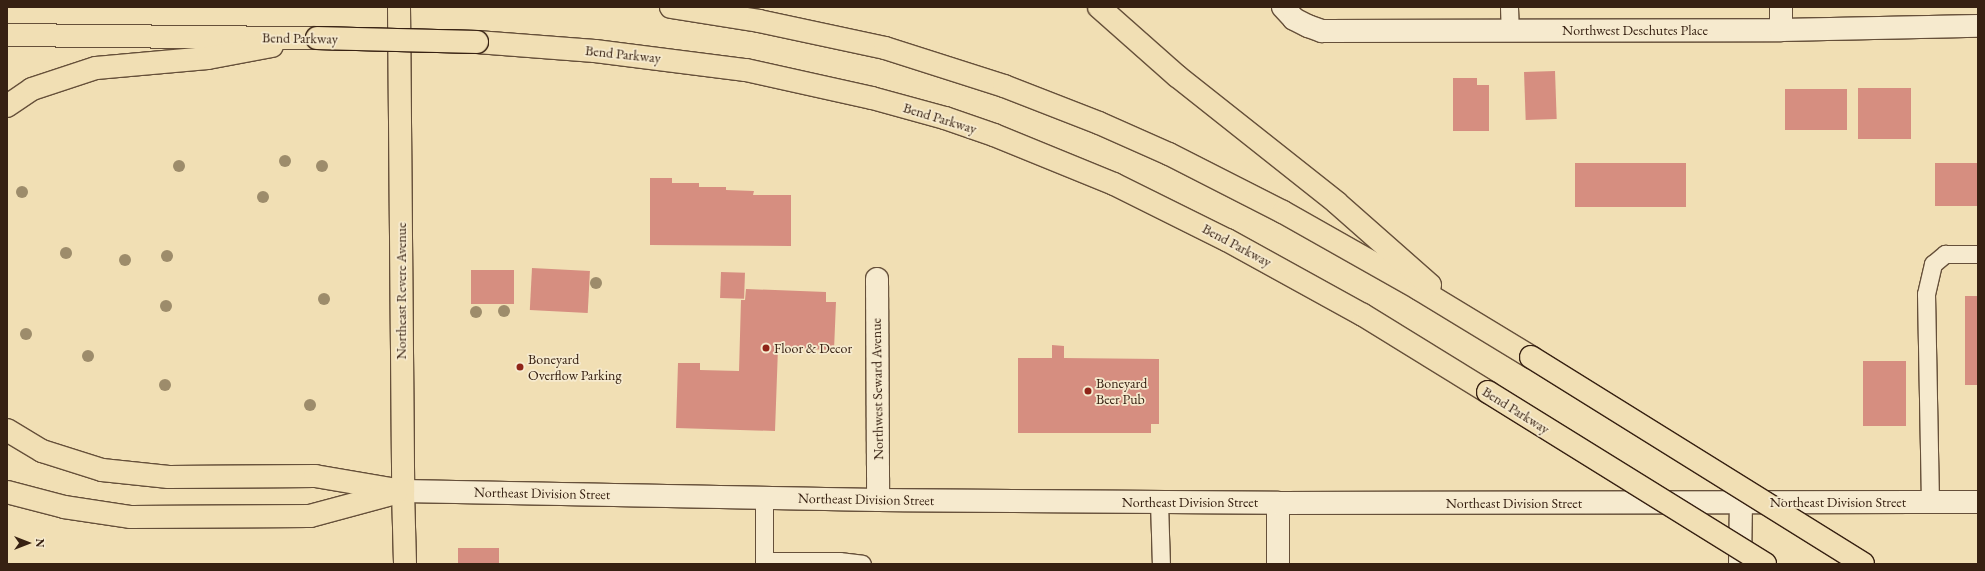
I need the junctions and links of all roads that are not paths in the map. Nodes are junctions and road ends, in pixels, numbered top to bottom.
1 (671, 7) edge
2 (1099, 7) edge
3 (1509, 7) edge
4 (1781, 7) edge
5 (399, 12) edge
6 (1289, 13) edge
7 (1978, 26) edge
8 (1510, 30) junction
9 (1781, 30) junction
10 (7, 35) edge
11 (310, 38) junction
12 (7, 106) edge
13 (1978, 254) edge
14 (877, 278) dead end
15 (1466, 318) junction
16 (7, 430) edge
17 (403, 491) junction
18 (7, 492) edge
19 (764, 498) junction
20 (878, 500) junction
21 (1160, 502) junction
22 (1930, 502) junction
23 (1978, 502) edge
24 (1278, 503) junction
25 (1741, 503) junction
26 (764, 562) edge
27 (405, 564) edge
28 (862, 564) edge
29 (1161, 564) edge
30 (1278, 564) edge
31 (1740, 564) edge
32 (1765, 564) edge
33 (1862, 564) edge

1 - 15 main road
2 - 15 main road
3 - 8 lane
4 - 9 main road
5 - 17 main road, Northeast Revere Avenue
6 - 8 main road, Northwest Deschutes Place
7 - 9 main road, Northwest Deschutes Place
8 - 9 main road, Northwest Deschutes Place
10 - 11 main road, Bend Parkway
11 - 12 main road
11 - 32 main road, Bend Parkway, bridge
13 - 22 lane
14 - 20 main road, Northwest Seward Avenue
15 - 33 main road, bridge
16 - 17 main road
17 - 18 main road
17 - 19 main road, Northeast Division Street
17 - 27 main road, Northeast Revere Avenue
19 - 20 main road, Northeast Division Street
19 - 26 lane
20 - 21 main road, Northeast Division Street
21 - 24 main road, Northeast Division Street
21 - 29 lane
22 - 23 main road, Northeast Division Street
22 - 25 main road, Northeast Division Street
24 - 25 main road, Northeast Division Street
24 - 30 main road
25 - 31 main road
26 - 28 lane

